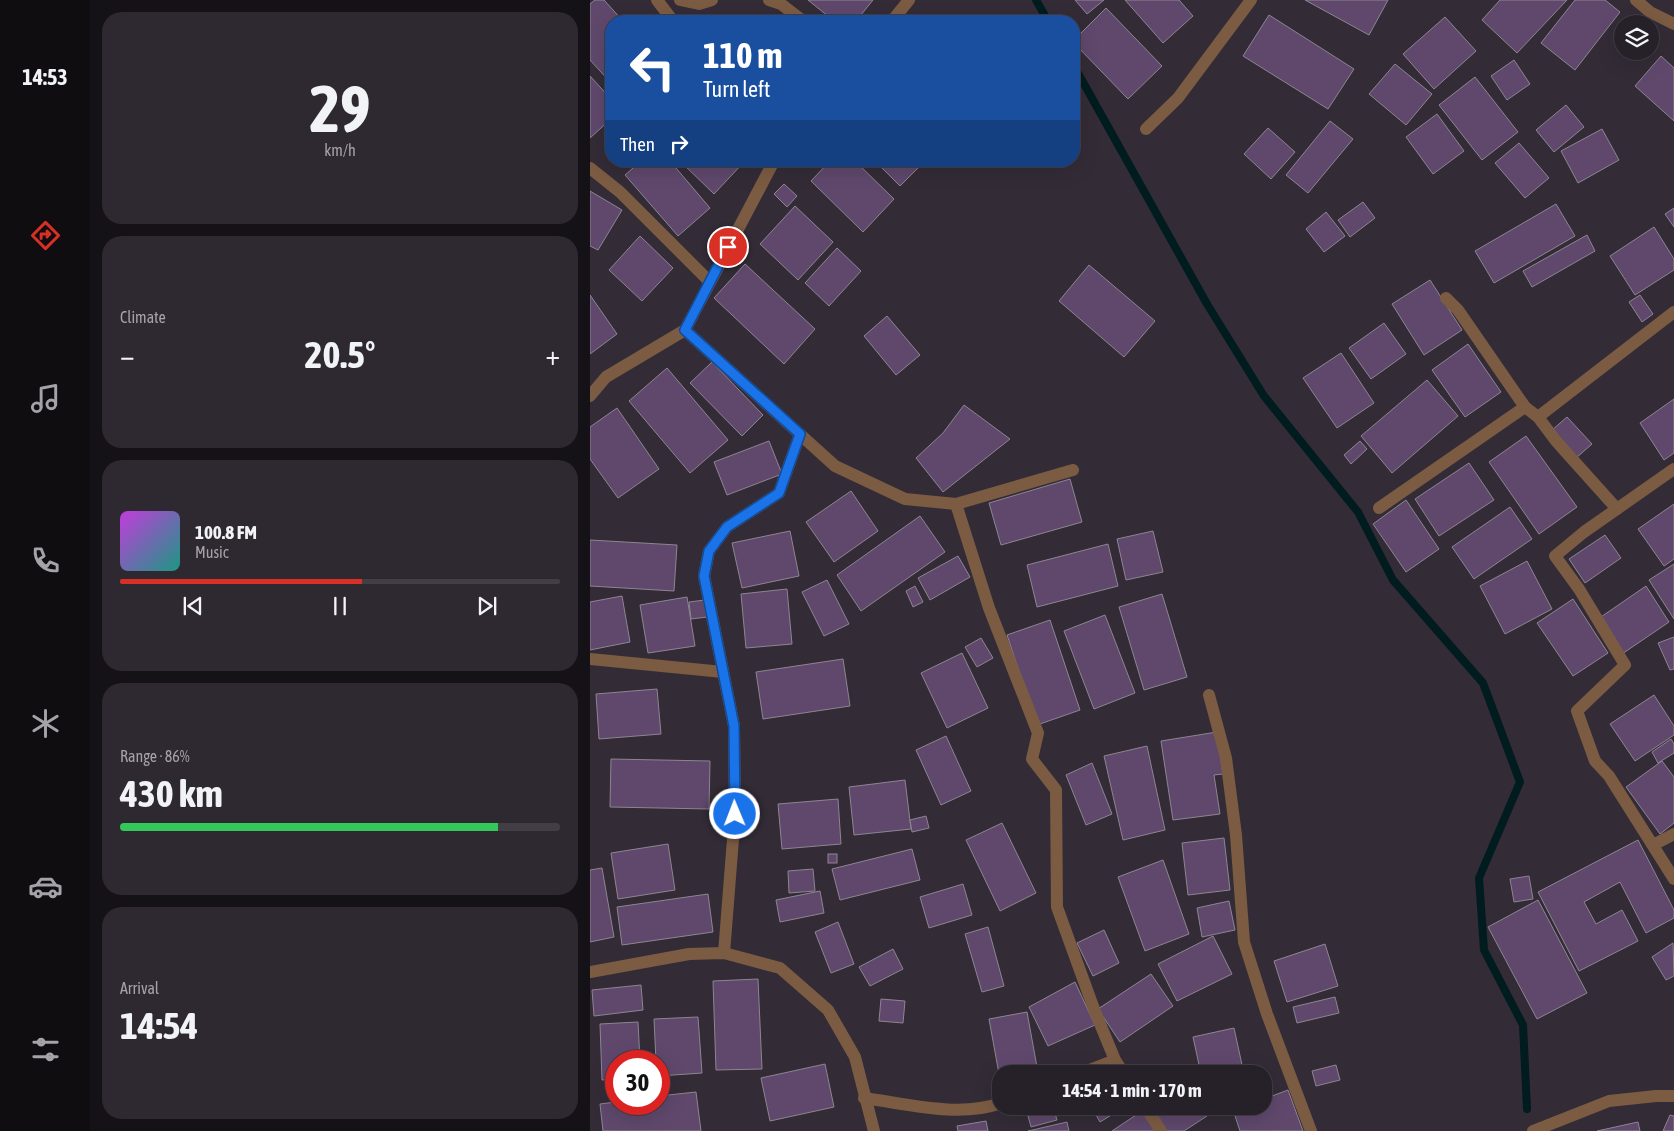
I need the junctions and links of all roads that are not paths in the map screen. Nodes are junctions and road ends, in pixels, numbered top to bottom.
1 (680, 0) edge
2 (712, 0) edge
3 (769, 0) edge
4 (909, 0) edge
5 (1251, 0) edge
6 (1636, 0) edge
7 (658, 1) edge
8 (668, 15) edge
9 (795, 15) edge
10 (897, 15) edge
11 (1674, 24) edge
12 (1146, 128) dead end
13 (771, 167) edge
14 (590, 168) edge
15 (710, 282) junction
16 (1446, 298) dead end
17 (1674, 312) edge
18 (685, 330) junction
19 (590, 396) edge
20 (1525, 407) junction
21 (1538, 417) junction
22 (800, 434) junction
23 (1674, 468) edge
24 (1073, 470) dead end
25 (956, 504) junction
26 (1380, 508) dead end
27 (1616, 509) junction
28 (590, 659) edge
29 (723, 672) junction
30 (1209, 695) dead end
31 (1674, 834) edge
32 (1653, 845) junction
33 (1674, 879) edge
34 (724, 952) junction
35 (590, 972) edge
36 (1115, 1060) junction
37 (1102, 1065) edge
38 (1118, 1065) edge
39 (1674, 1096) edge
40 (864, 1098) junction
41 (992, 1106) edge
42 (1151, 1115) edge
43 (874, 1131) edge
44 (1161, 1131) edge
45 (1311, 1131) edge
46 (1532, 1131) edge

1 - 2 street
1 - 7 street
3 - 9 street
4 - 10 street
5 - 12 street
6 - 11 street
7 - 8 street
13 - 15 street
14 - 15 street
15 - 18 street
16 - 20 street
17 - 21 street
18 - 19 street
18 - 22 street
20 - 21 street
20 - 26 street
21 - 27 street
22 - 25 street
22 - 29 street
23 - 27 street
24 - 25 street
25 - 36 street
27 - 32 street
28 - 29 street
29 - 34 street
30 - 45 street
31 - 32 street
32 - 33 street
34 - 35 street
34 - 40 street
36 - 37 street
36 - 38 street
39 - 46 street
40 - 41 street
40 - 43 street
42 - 44 street

